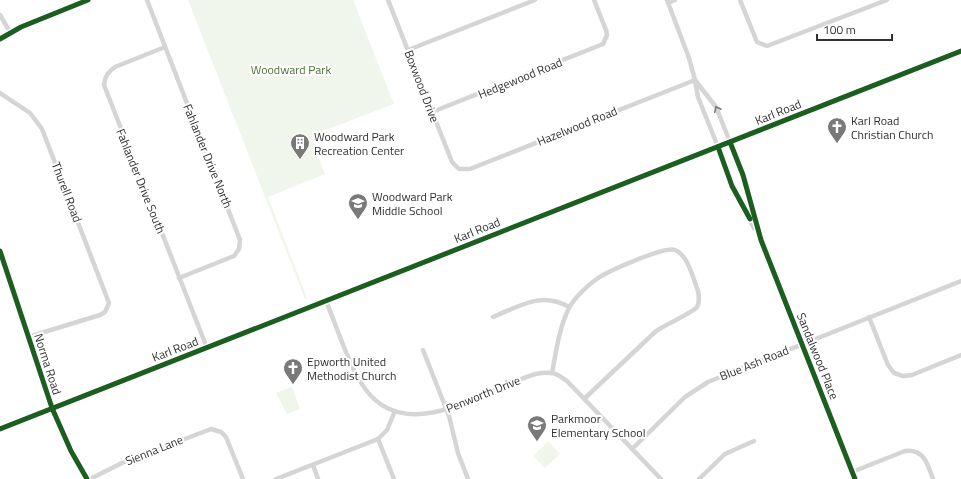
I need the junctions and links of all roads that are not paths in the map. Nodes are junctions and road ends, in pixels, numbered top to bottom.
1 (71, 0) edge
2 (88, 0) edge
3 (146, 0) edge
4 (388, 0) edge
5 (535, 0) edge
6 (594, 0) edge
7 (675, 0) edge
8 (740, 0) edge
9 (887, 0) edge
10 (668, 1) edge
11 (74, 6) junction
12 (0, 15) edge
13 (10, 32) junction
14 (0, 39) edge
15 (165, 47) junction
16 (408, 50) junction
17 (961, 51) edge
18 (695, 80) junction
19 (0, 93) edge
20 (432, 112) junction
21 (730, 142) junction
22 (718, 147) junction
23 (459, 169) joint
24 (761, 240) junction
25 (0, 251) edge
26 (179, 278) junction
27 (961, 281) edge
28 (326, 300) junction
29 (569, 307) junction
30 (493, 317) dead end
31 (869, 318) junction
32 (28, 337) junction
33 (802, 344) junction
34 (207, 348) junction
35 (423, 350) dead end
36 (961, 355) edge
37 (552, 373) junction
38 (584, 399) junction
39 (52, 408) junction
40 (447, 409) junction
41 (394, 411) junction
42 (0, 429) edge
43 (378, 439) junction
44 (754, 440) dead end
45 (632, 448) junction
46 (313, 465) junction
47 (852, 472) junction
48 (88, 479) edge
49 (243, 479) edge
50 (276, 479) edge
51 (318, 479) edge
52 (394, 479) edge
53 (468, 479) edge
54 (661, 479) edge
55 (699, 479) edge
56 (855, 479) edge
57 (933, 479) edge

1 - 11 street
2 - 11 street
3 - 15 street, Fahlander Drive North
4 - 16 street, Boxwood Drive
5 - 16 street
6 - 20 street, Hedgewood Road
7 - 10 street
8 - 9 street
10 - 18 street, Sandalwood Place
11 - 13 street
12 - 13 street
13 - 14 street
15 - 26 street, Fahlander Drive South
15 - 26 street, Fahlander Drive North
16 - 20 street, Boxwood Drive
17 - 21 main road, Karl Road
21 -> 18 street, Sandalwood Place
18 - 22 street, Sandalwood Place
18 - 23 street, Hazelwood Road
19 - 32 street, Thurell Road
20 - 23 street, Boxwood Drive
21 - 22 main road, Karl Road
21 - 24 main road, Sandalwood Place
22 - 24 main road, Sandalwood Place
22 - 28 main road, Karl Road
24 - 33 main road, Sandalwood Place
25 - 32 street, Norma Road
26 - 34 street, Fahlander Drive South
27 - 31 street, Blue Ash Road
28 - 34 main road, Karl Road
28 - 41 street, Penworth Drive
29 - 30 street
29 - 37 street
29 - 38 street
31 - 33 street, Blue Ash Road
31 - 36 street
32 - 39 street, Norma Road
33 - 45 street, Blue Ash Road
33 - 47 main road, Sandalwood Place
34 - 39 main road, Karl Road
35 - 40 street
37 - 38 street
37 - 40 street, Penworth Drive
38 - 45 street
39 - 42 main road, Karl Road
39 - 48 street, Norma Road
40 - 41 street, Penworth Drive
40 - 53 street
41 - 43 street
43 - 46 street
43 - 52 street
44 - 55 street
45 - 54 street
46 - 50 street
46 - 51 street
47 - 56 main road, Sandalwood Place
47 - 57 street
48 - 49 street, Sienna Lane

